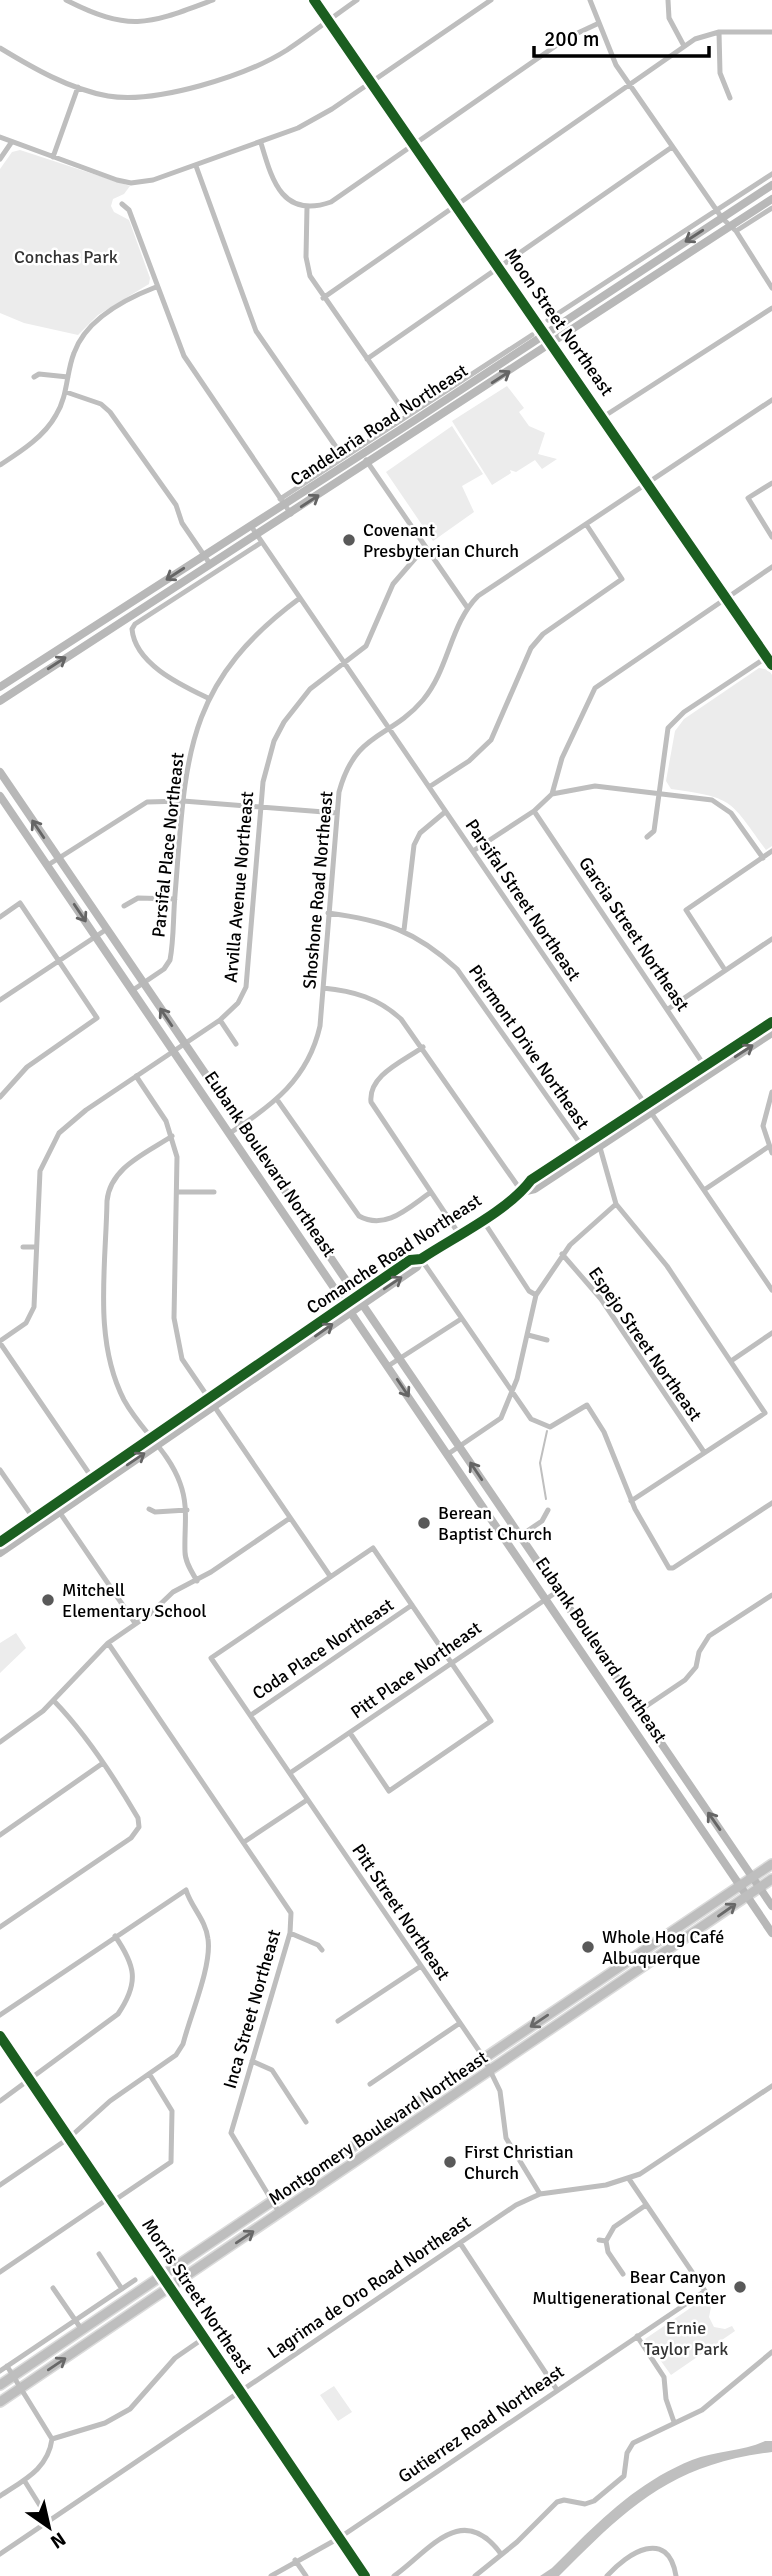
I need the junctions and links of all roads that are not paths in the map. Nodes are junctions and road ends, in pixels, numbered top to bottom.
1 (66, 0) edge
2 (213, 0) edge
3 (314, 0) edge
4 (357, 0) edge
5 (491, 0) edge
6 (590, 0) edge
7 (668, 0) edge
8 (328, 20) junction
9 (597, 24) junction
10 (719, 32) junction
11 (772, 32) edge
12 (684, 46) junction
13 (0, 48) edge
14 (371, 82) junction
15 (629, 85) junction
16 (78, 87) junction
17 (730, 98) dead end
18 (0, 137) edge
19 (11, 143) junction
20 (261, 143) junction
21 (414, 143) junction
22 (672, 147) junction
23 (53, 158) junction
24 (0, 159) edge
25 (195, 166) junction
26 (772, 174) edge
27 (772, 185) edge
28 (772, 199) edge
29 (122, 204) dead end
30 (457, 205) junction
31 (307, 207) junction
32 (772, 208) edge
33 (719, 214) junction
34 (733, 229) junction
35 (499, 266) junction
36 (156, 287) junction
37 (772, 288) edge
38 (323, 298) junction
39 (772, 308) edge
40 (548, 320) dead end
41 (531, 335) dead end
42 (547, 335) junction
43 (553, 344) junction
44 (367, 359) junction
45 (34, 377) dead end
46 (68, 377) junction
47 (66, 392) junction
48 (772, 400) edge
49 (407, 416) junction
50 (603, 417) junction
51 (362, 454) junction
52 (343, 457) junction
53 (369, 464) junction
54 (0, 465) edge
55 (647, 482) junction
56 (772, 483) edge
57 (282, 502) junction
58 (291, 514) junction
59 (586, 523) junction
60 (251, 526) junction
61 (772, 537) edge
62 (259, 538) junction
63 (425, 547) junction
64 (204, 555) junction
65 (210, 564) junction
66 (772, 567) edge
67 (726, 597) junction
68 (300, 598) junction
69 (467, 607) junction
70 (769, 661) edge
71 (345, 663) junction
72 (0, 687) edge
73 (208, 698) junction
74 (0, 701) edge
75 (388, 727) junction
76 (0, 772) edge
77 (429, 787) junction
78 (659, 793) junction
79 (552, 794) junction
80 (0, 796) edge
81 (183, 801) junction
82 (261, 806) junction
83 (446, 811) junction
84 (534, 811) junction
85 (337, 813) junction
86 (648, 837) dead end
87 (472, 851) junction
88 (772, 851) edge
89 (59, 858) junction
90 (763, 858) junction
91 (48, 865) junction
92 (175, 899) junction
93 (124, 906) dead end
94 (328, 913) junction
95 (0, 917) edge
96 (107, 929) junction
97 (404, 930) junction
98 (95, 936) junction
99 (772, 939) edge
100 (58, 961) junction
101 (725, 970) junction
102 (144, 983) junction
103 (323, 988) junction
104 (133, 990) junction
105 (0, 1000) edge
106 (668, 1009) junction
107 (220, 1020) junction
108 (772, 1022) edge
109 (772, 1033) edge
110 (184, 1043) junction
111 (236, 1044) dead end
112 (423, 1048) junction
113 (173, 1050) junction
114 (708, 1070) junction
115 (136, 1076) junction
116 (772, 1092) edge
117 (0, 1097) edge
118 (278, 1101) junction
119 (649, 1110) junction
120 (240, 1127) junction
121 (230, 1133) junction
122 (172, 1136) junction
123 (595, 1138) junction
124 (600, 1147) junction
125 (770, 1150) edge
126 (585, 1151) junction
127 (704, 1190) junction
128 (178, 1192) junction
129 (214, 1192) dead end
130 (431, 1192) junction
131 (522, 1192) junction
132 (616, 1204) junction
133 (482, 1219) junction
134 (459, 1234) junction
135 (23, 1247) dead end
136 (36, 1247) junction
137 (562, 1254) junction
138 (421, 1259) junction
139 (772, 1290) edge
140 (536, 1295) junction
141 (360, 1300) junction
142 (345, 1303) junction
143 (351, 1311) junction
144 (461, 1319) junction
145 (772, 1333) edge
146 (528, 1335) junction
147 (547, 1340) dead end
148 (0, 1342) edge
149 (399, 1359) junction
150 (731, 1361) junction
151 (388, 1366) junction
152 (511, 1395) junction
153 (210, 1403) junction
154 (150, 1438) junction
155 (159, 1444) junction
156 (459, 1447) junction
157 (704, 1452) junction
158 (448, 1454) junction
159 (0, 1470) edge
160 (95, 1482) junction
161 (631, 1501) junction
162 (772, 1503) edge
163 (57, 1508) junction
164 (149, 1509) dead end
165 (187, 1510) junction
166 (548, 1510) dead end
167 (290, 1518) junction
168 (36, 1523) junction
169 (520, 1536) junction
170 (0, 1542) edge
171 (0, 1553) edge
172 (331, 1576) junction
173 (197, 1581) junction
174 (558, 1591) junction
175 (772, 1595) edge
176 (547, 1598) junction
177 (412, 1605) junction
178 (135, 1623) junction
179 (108, 1643) junction
180 (451, 1663) junction
181 (54, 1701) junction
182 (639, 1711) junction
183 (251, 1715) junction
184 (350, 1733) junction
185 (0, 1742) edge
186 (103, 1763) junction
187 (290, 1773) junction
188 (307, 1800) junction
189 (0, 1835) edge
190 (244, 1842) junction
191 (772, 1864) edge
192 (753, 1877) junction
193 (772, 1879) edge
194 (741, 1885) junction
195 (760, 1887) junction
196 (747, 1896) junction
197 (772, 1906) edge
198 (0, 1927) edge
199 (290, 1933) junction
200 (772, 1933) edge
201 (115, 1936) junction
202 (322, 1950) dead end
203 (421, 1966) junction
204 (0, 2015) edge
205 (338, 2021) dead end
206 (460, 2023) junction
207 (0, 2036) edge
208 (484, 2059) junction
209 (252, 2061) junction
210 (491, 2070) junction
211 (150, 2075) junction
212 (30, 2081) junction
213 (370, 2084) dead end
214 (772, 2086) edge
215 (0, 2101) edge
216 (306, 2122) dead end
217 (69, 2138) junction
218 (629, 2179) junction
219 (0, 2185) edge
220 (540, 2194) junction
221 (111, 2200) junction
222 (274, 2201) junction
223 (646, 2205) junction
224 (280, 2214) junction
225 (460, 2244) junction
226 (99, 2254) dead end
227 (0, 2272) edge
228 (623, 2274) dead end
229 (163, 2275) junction
230 (135, 2280) dead end
231 (171, 2286) junction
232 (53, 2288) dead end
233 (122, 2289) junction
234 (75, 2321) junction
235 (82, 2330) junction
236 (637, 2336) junction
237 (204, 2338) junction
238 (772, 2352) edge
239 (8, 2366) junction
240 (0, 2370) edge
241 (14, 2376) junction
242 (0, 2385) edge
243 (22, 2387) junction
244 (558, 2389) junction
245 (240, 2392) junction
246 (0, 2402) edge
247 (674, 2422) junction
248 (52, 2439) junction
249 (24, 2480) junction
250 (0, 2496) edge
251 (49, 2520) junction
252 (339, 2538) junction
253 (0, 2554) edge
254 (501, 2554) junction
255 (295, 2560) junction
256 (271, 2576) edge
257 (306, 2576) edge
258 (365, 2576) edge
259 (394, 2576) edge
260 (475, 2576) edge
261 (607, 2576) edge
262 (677, 2576) edge

1 - 2 street
3 - 8 main road, Moon Street Northeast
4 - 8 street
5 - 14 street
6 - 9 street
7 - 12 street
8 - 14 main road, Moon Street Northeast
8 - 16 street
9 - 15 street
9 - 21 street
10 - 11 street
10 - 12 street
10 - 17 street
12 - 15 street
13 - 16 street
14 - 20 street
14 - 21 main road, Moon Street Northeast
15 - 22 street
15 - 30 street
16 - 23 street
18 - 19 street
19 - 23 street
19 - 24 street
20 - 25 street
20 - 31 street
21 - 30 main road, Moon Street Northeast
21 - 31 street
22 - 33 street
22 - 35 street
23 - 25 street
25 - 52 street
26 - 33 street
27 - 33 main road, Candelaria Road Northeast
28 - 34 main road, Candelaria Road Northeast
29 - 36 street
30 - 35 main road, Moon Street Northeast
30 - 38 street
31 - 38 street
32 - 34 street
33 - 34 street
33 - 40 street
33 -> 42 main road, Candelaria Road Northeast
34 - 37 street
34 - 43 main road, Candelaria Road Northeast
35 - 42 main road, Moon Street Northeast
35 - 44 street
36 - 46 street
36 - 57 street
38 - 44 street
39 - 50 street
41 - 49 street
42 - 43 main road, Moon Street Northeast
42 - 51 main road, Candelaria Road Northeast
43 - 50 main road, Moon Street Northeast
53 -> 43 main road, Candelaria Road Northeast
44 - 49 street
45 - 46 street
46 - 47 street
47 - 54 street
47 - 64 street
48 - 55 street, Shoshone Road Northeast
49 - 52 street
50 - 55 main road, Moon Street Northeast
51 - 53 street
51 - 57 main road, Candelaria Road Northeast
52 - 57 street
58 -> 53 main road, Candelaria Road Northeast
53 - 63 street
55 - 59 street, Shoshone Road Northeast
55 - 67 main road, Moon Street Northeast
56 - 61 street
57 - 58 street
57 - 60 main road, Candelaria Road Northeast
58 - 62 main road, Candelaria Road Northeast
59 - 69 street, Shoshone Road Northeast
59 - 77 street
60 - 62 street, Parsifal Street Northeast
60 - 64 main road, Candelaria Road Northeast
62 - 65 main road, Candelaria Road Northeast
62 - 68 street, Parsifal Street Northeast
62 - 73 street
63 - 69 street
63 - 71 street, Arvilla Avenue Northeast
64 - 65 street
64 -> 72 main road, Candelaria Road Northeast
74 -> 65 main road, Candelaria Road Northeast
66 - 67 street
67 - 70 main road, Moon Street Northeast
67 - 79 street
68 - 71 street, Parsifal Street Northeast
68 - 73 street, Parsifal Place Northeast
69 - 75 street, Shoshone Road Northeast
70 - 78 street
71 - 75 street, Parsifal Street Northeast
71 - 82 street, Arvilla Avenue Northeast
73 - 81 street, Parsifal Place Northeast
75 - 77 street, Parsifal Street Northeast
75 - 85 street, Shoshone Road Northeast
89 -> 76 main road, Eubank Boulevard Northeast
77 - 83 street, Parsifal Street Northeast
78 - 79 street
78 - 86 street
78 - 90 street
79 - 84 street
80 - 91 main road, Eubank Boulevard Northeast
81 - 82 street
81 - 89 street
81 - 92 street, Parsifal Place Northeast
82 - 85 street
82 - 107 street, Arvilla Avenue Northeast
83 - 87 street, Parsifal Street Northeast
83 - 97 street
84 - 87 street
84 - 106 street, Garcia Street Northeast
85 - 94 street, Shoshone Road Northeast
87 - 119 street, Parsifal Street Northeast
88 - 90 street
89 - 91 street
89 - 96 main road, Eubank Boulevard Northeast
90 - 101 street
91 -> 98 main road, Eubank Boulevard Northeast
92 - 93 street
92 - 102 street, Parsifal Place Northeast
94 - 97 street, Piermont Drive Northeast
94 - 103 street, Shoshone Road Northeast
95 - 100 street
96 - 98 street
96 - 102 main road, Eubank Boulevard Northeast
97 - 126 street, Piermont Drive Northeast
98 - 100 street
98 - 104 main road, Eubank Boulevard Northeast
99 - 101 street
100 - 105 street
100 - 117 street
101 - 106 street
102 - 104 street, Parsifal Place Northeast
110 -> 102 main road, Eubank Boulevard Northeast
103 - 112 street
103 - 118 street, Shoshone Road Northeast
104 - 113 main road, Eubank Boulevard Northeast
106 - 114 street, Garcia Street Northeast
107 - 110 street, Arvilla Avenue Northeast
107 - 111 street
108 - 114 main road, Comanche Road Northeast
114 -> 109 main road, Comanche Road Northeast
110 - 113 street, Arvilla Avenue Northeast
110 - 120 main road, Eubank Boulevard Northeast
112 - 130 street
112 - 131 street
113 - 115 street, Arvilla Avenue Northeast
113 - 121 main road, Eubank Boulevard Northeast
114 - 119 main road, Comanche Road Northeast
115 - 122 street
115 - 136 street, Arvilla Avenue Northeast
116 - 125 street
118 - 120 street, Shoshone Road Northeast
118 - 130 street
119 - 123 main road, Comanche Road Northeast
119 - 124 main road, Comanche Road Northeast
119 - 127 street, Parsifal Street Northeast
120 - 121 street, Shoshone Road Northeast
120 - 141 main road, Eubank Boulevard Northeast
121 - 142 main road, Eubank Boulevard Northeast
122 - 128 street
122 - 154 street
123 - 124 street, Piermont Drive Northeast
123 - 126 main road, Comanche Road Northeast
124 - 126 main road, Comanche Road Northeast
124 - 132 street, Piermont Drive Northeast
125 - 127 street
126 - 131 main road, Comanche Road Northeast
127 - 139 street, Parsifal Street Northeast
128 - 129 street
128 - 153 street
130 - 134 street
131 - 133 main road, Comanche Road Northeast
132 - 137 street
132 - 150 street, Piermont Drive Northeast
133 - 134 main road, Comanche Road Northeast
133 - 140 street
134 - 138 main road, Comanche Road Northeast
135 - 136 street
136 - 148 street, Arvilla Avenue Northeast
137 - 140 street
137 - 157 street, Espejo Street Northeast
138 - 141 main road, Comanche Road Northeast
138 - 144 street
140 - 146 street
141 - 142 main road, Comanche Road Northeast
141 - 143 main road, Comanche Road Northeast
141 - 149 main road, Eubank Boulevard Northeast
142 - 143 main road, Eubank Boulevard Northeast
142 - 153 main road, Comanche Road Northeast
143 - 151 main road, Eubank Boulevard Northeast
153 -> 143 main road, Comanche Road Northeast
144 - 149 street
144 - 152 street
145 - 150 street
146 - 147 street
146 - 152 street
148 - 160 street
149 - 151 street
149 - 156 main road, Eubank Boulevard Northeast
150 - 157 street, Piermont Drive Northeast
151 -> 158 main road, Eubank Boulevard Northeast
152 - 156 street
152 - 161 street
153 - 154 main road, Comanche Road Northeast
153 - 155 main road, Comanche Road Northeast
153 - 167 street
154 - 155 street
154 - 160 main road, Comanche Road Northeast
160 -> 155 main road, Comanche Road Northeast
155 - 165 street
156 - 158 street
169 -> 156 main road, Eubank Boulevard Northeast
157 - 161 street
158 - 176 main road, Eubank Boulevard Northeast
159 - 168 street
160 - 163 main road, Comanche Road Northeast
161 - 162 street
163 - 168 main road, Comanche Road Northeast
163 - 178 street
164 - 165 street
165 - 173 street
166 - 169 street
167 - 172 street
167 - 173 street
168 - 170 main road, Comanche Road Northeast
168 - 171 main road, Comanche Road Northeast
169 - 174 main road, Eubank Boulevard Northeast
172 - 177 street
172 - 183 street, Pitt Street Northeast
173 - 178 street
174 - 176 street, Pitt Place Northeast
174 - 182 main road, Eubank Boulevard Northeast
175 - 182 street
176 - 180 street, Pitt Place Northeast
176 - 194 main road, Eubank Boulevard Northeast
177 - 180 street
177 - 183 street, Coda Place Northeast
178 - 179 street
179 - 181 street
179 - 190 street, Inca Street Northeast
180 - 184 street, Pitt Place Northeast
180 - 184 street
181 - 185 street
181 - 186 street
192 -> 182 main road, Eubank Boulevard Northeast
183 - 187 street, Pitt Street Northeast
184 - 187 street, Pitt Place Northeast
186 - 189 street
186 - 198 street
187 - 188 street, Pitt Street Northeast
188 - 190 street
188 - 203 street, Pitt Street Northeast
190 - 199 street, Inca Street Northeast
191 - 192 main road, Montgomery Boulevard Northeast
192 - 194 main road, Montgomery Boulevard Northeast
192 - 195 main road, Eubank Boulevard Northeast
193 - 195 main road, Montgomery Boulevard Northeast
194 - 196 main road, Eubank Boulevard Northeast
194 -> 208 main road, Montgomery Boulevard Northeast
195 - 196 main road, Montgomery Boulevard Northeast
195 - 197 main road, Eubank Boulevard Northeast
196 - 200 main road, Eubank Boulevard Northeast
210 -> 196 main road, Montgomery Boulevard Northeast
199 - 202 street
199 - 209 street, Inca Street Northeast
201 - 204 street
201 - 211 street
201 - 212 street
203 - 205 street
203 - 206 street, Pitt Street Northeast
206 - 208 street, Pitt Street Northeast
206 - 213 street
207 - 212 main road, Morris Street Northeast
208 - 210 street, Pitt Street Northeast
208 - 222 main road, Montgomery Boulevard Northeast
209 - 216 street
209 - 222 street, Inca Street Northeast
210 - 220 street, Pitt Street Northeast
210 - 224 main road, Montgomery Boulevard Northeast
211 - 217 street
211 - 221 street
212 - 215 street
212 - 217 main road, Morris Street Northeast
214 - 218 street, Lagrima de Oro Road Northeast
217 - 219 street
217 - 221 main road, Morris Street Northeast
218 - 220 street, Lagrima de Oro Road Northeast
218 - 223 street
220 - 225 street, Lagrima de Oro Road Northeast
221 - 227 street
221 - 229 main road, Morris Street Northeast
222 - 224 street, Inca Street Northeast
222 - 229 main road, Montgomery Boulevard Northeast
223 - 228 street
223 - 236 street, Gutierrez Road Northeast
231 -> 224 main road, Montgomery Boulevard Northeast
225 - 244 street
225 - 245 street, Lagrima de Oro Road Northeast
226 - 233 street
229 - 231 main road, Morris Street Northeast
229 - 235 main road, Montgomery Boulevard Northeast
230 - 233 street
231 - 237 main road, Morris Street Northeast
243 -> 231 main road, Montgomery Boulevard Northeast
232 - 234 street
233 - 234 street
234 - 235 street
234 - 239 street
235 - 241 main road, Montgomery Boulevard Northeast
236 - 244 street, Gutierrez Road Northeast
236 - 247 street
237 - 245 main road, Morris Street Northeast
237 - 248 street
238 - 247 street
239 - 240 street
239 - 241 street
241 - 242 main road, Montgomery Boulevard Northeast
241 - 243 street
243 - 246 main road, Montgomery Boulevard Northeast
243 - 248 street
244 - 252 street, Gutierrez Road Northeast
245 - 251 street, Lagrima de Oro Road Northeast
245 - 252 main road, Morris Street Northeast
247 - 254 street
248 - 249 street
249 - 250 street
249 - 251 street
251 - 253 street, Lagrima de Oro Road Northeast
252 - 255 street, Gutierrez Road Northeast
252 - 258 main road, Morris Street Northeast
254 - 259 street
254 - 260 street
255 - 256 street, Gutierrez Road Northeast
255 - 257 street
261 - 262 street

